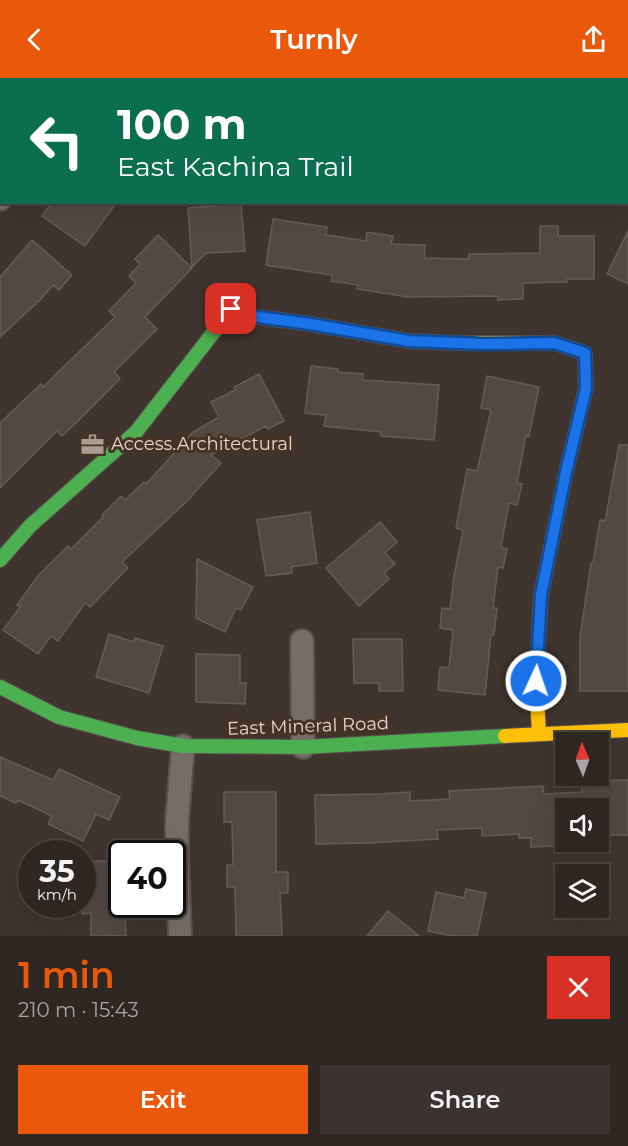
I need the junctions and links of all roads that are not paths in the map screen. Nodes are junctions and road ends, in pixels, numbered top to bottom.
1 (0, 560) edge
2 (302, 641) dead end
3 (0, 687) edge
4 (628, 730) edge
5 (539, 733) junction
6 (183, 746) junction
7 (303, 747) junction
8 (180, 936) edge

1 - 5 street
2 - 7 street
3 - 6 street, East Mineral Road
4 - 5 street, East Mineral Road
5 - 7 street, East Mineral Road
6 - 7 street, East Mineral Road
6 - 8 street

